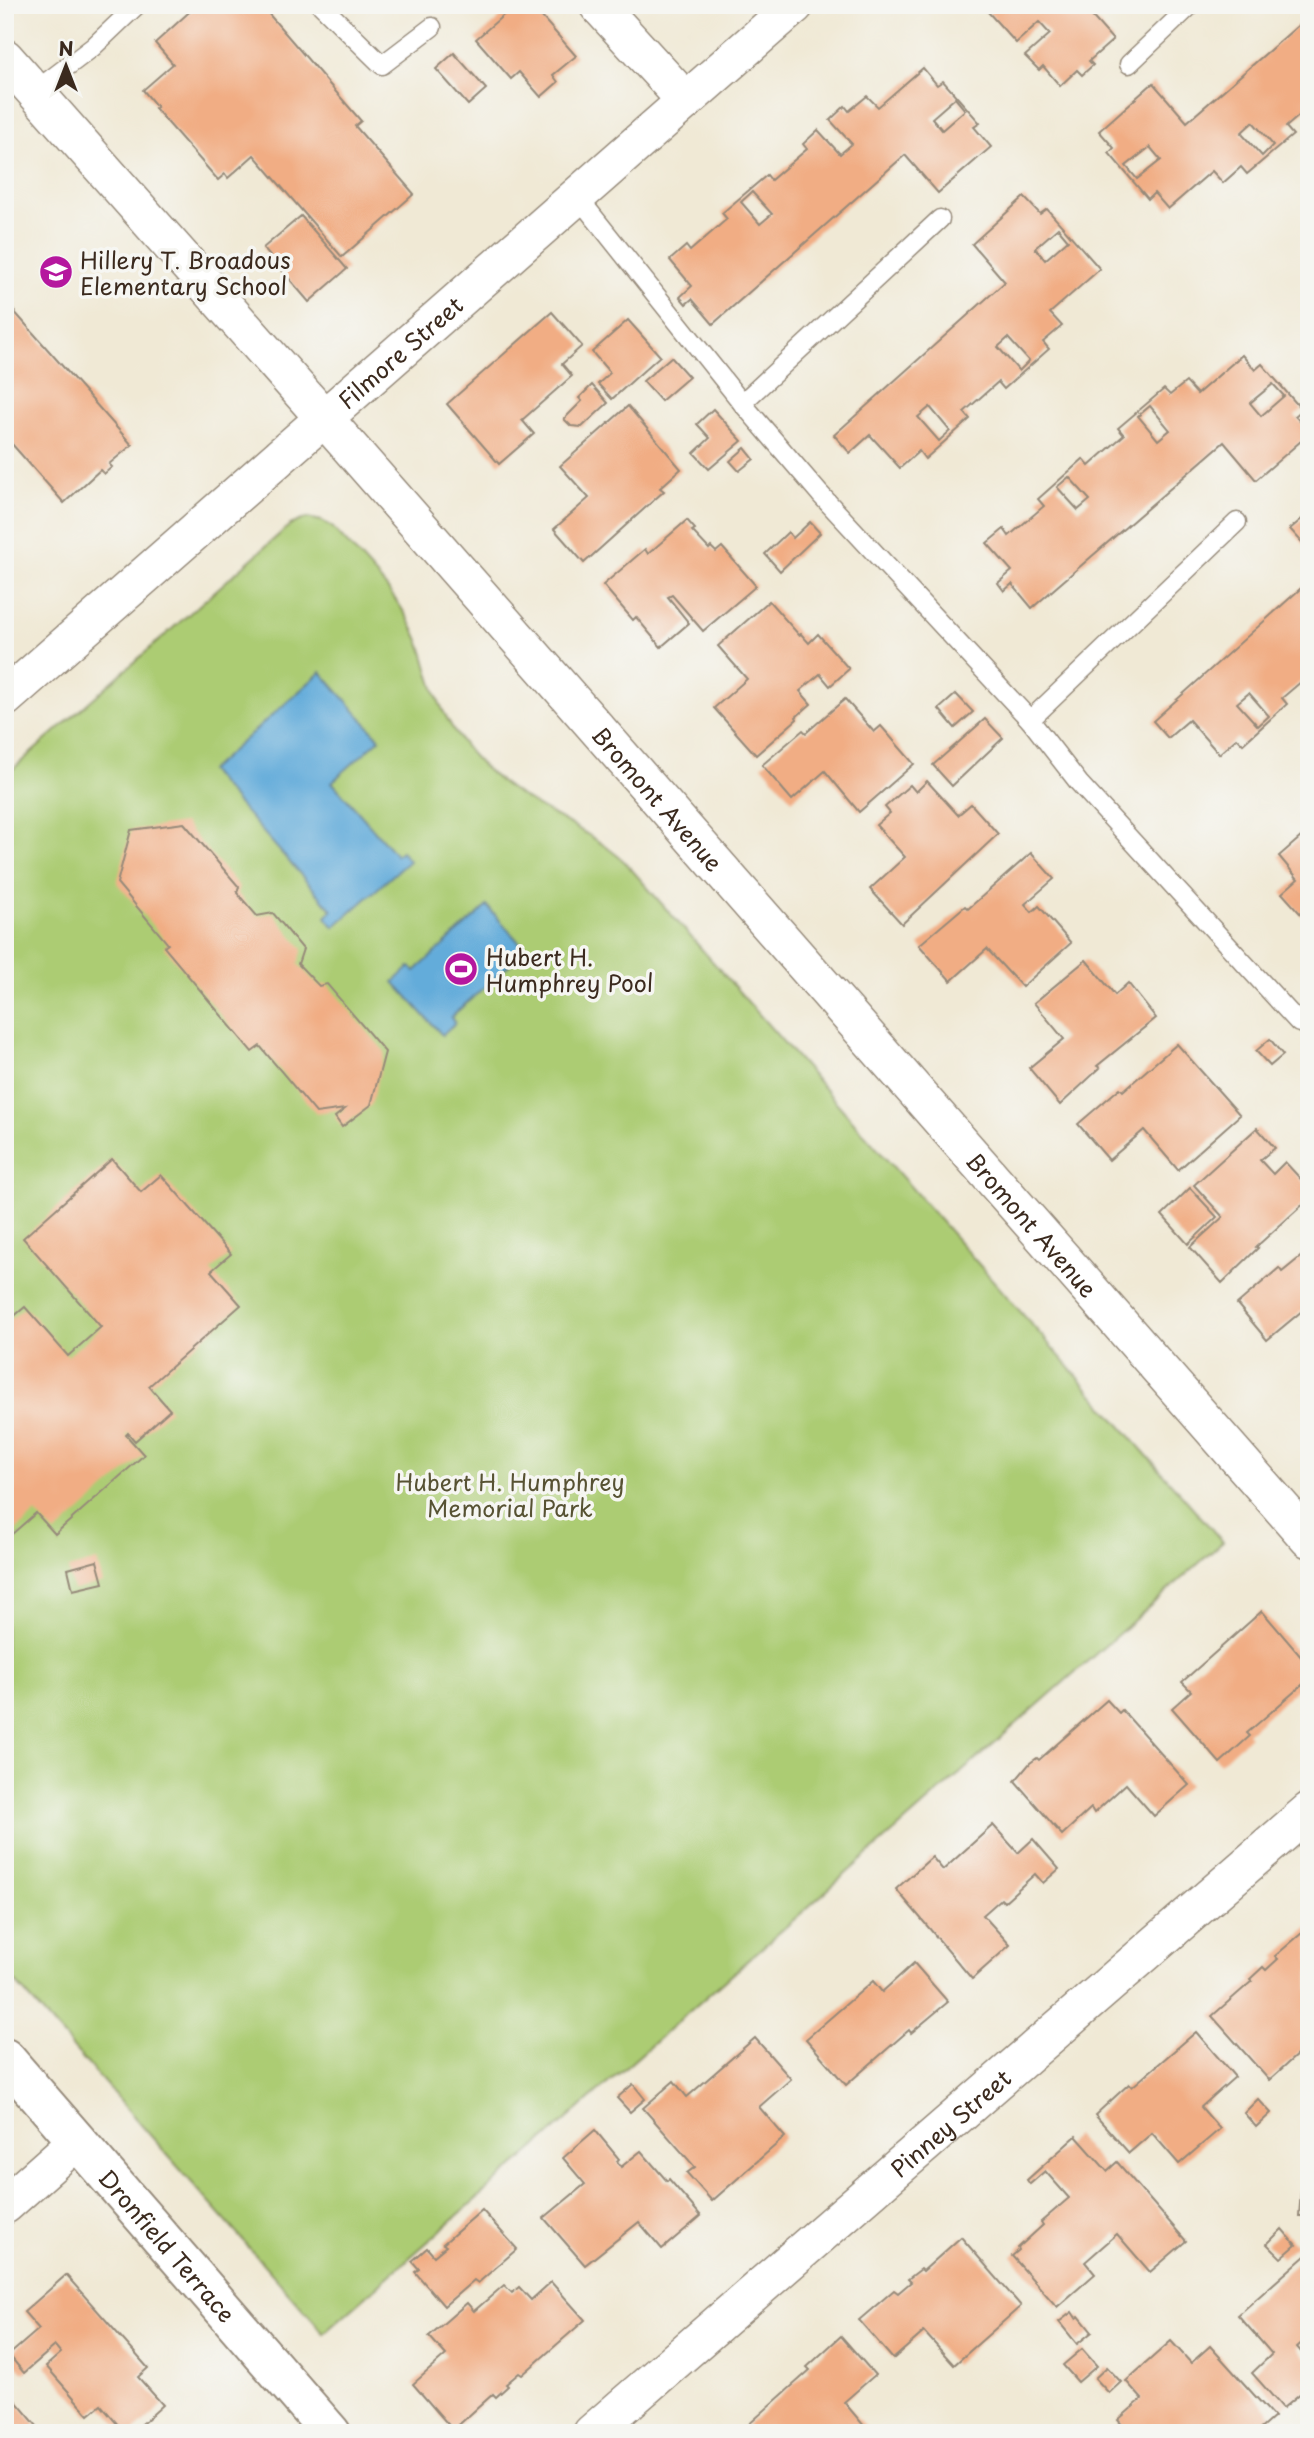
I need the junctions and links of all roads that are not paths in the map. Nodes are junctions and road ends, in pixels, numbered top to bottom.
1 (137, 5) edge
2 (321, 5) edge
3 (598, 5) edge
4 (795, 5) edge
5 (1191, 5) edge
6 (432, 27) dead end
7 (5, 58) edge
8 (1129, 64) dead end
9 (35, 92) junction
10 (686, 101) junction
11 (577, 196) junction
12 (940, 219) dead end
13 (742, 403) junction
14 (324, 418) junction
15 (1237, 522) dead end
16 (5, 698) edge
17 (1030, 720) junction
18 (1309, 1014) edge
19 (1309, 1539) edge
20 (1309, 1811) edge
21 (5, 2058) edge
22 (78, 2141) junction
23 (5, 2205) edge
24 (331, 2433) edge
25 (592, 2433) edge

1 - 9 lane
2 - 6 lane
3 - 10 street
4 - 10 street, Filmore Street
5 - 8 lane
7 - 9 street, Bromont Avenue
9 - 14 street, Bromont Avenue
10 - 11 street, Filmore Street
11 - 13 lane
11 - 14 street, Filmore Street
12 - 13 lane
13 - 17 lane
14 - 16 street, Filmore Street
14 - 19 street, Bromont Avenue
15 - 17 lane
17 - 18 lane
20 - 25 street, Pinney Street
21 - 22 street, Dronfield Terrace
22 - 23 street
22 - 24 street, Dronfield Terrace

